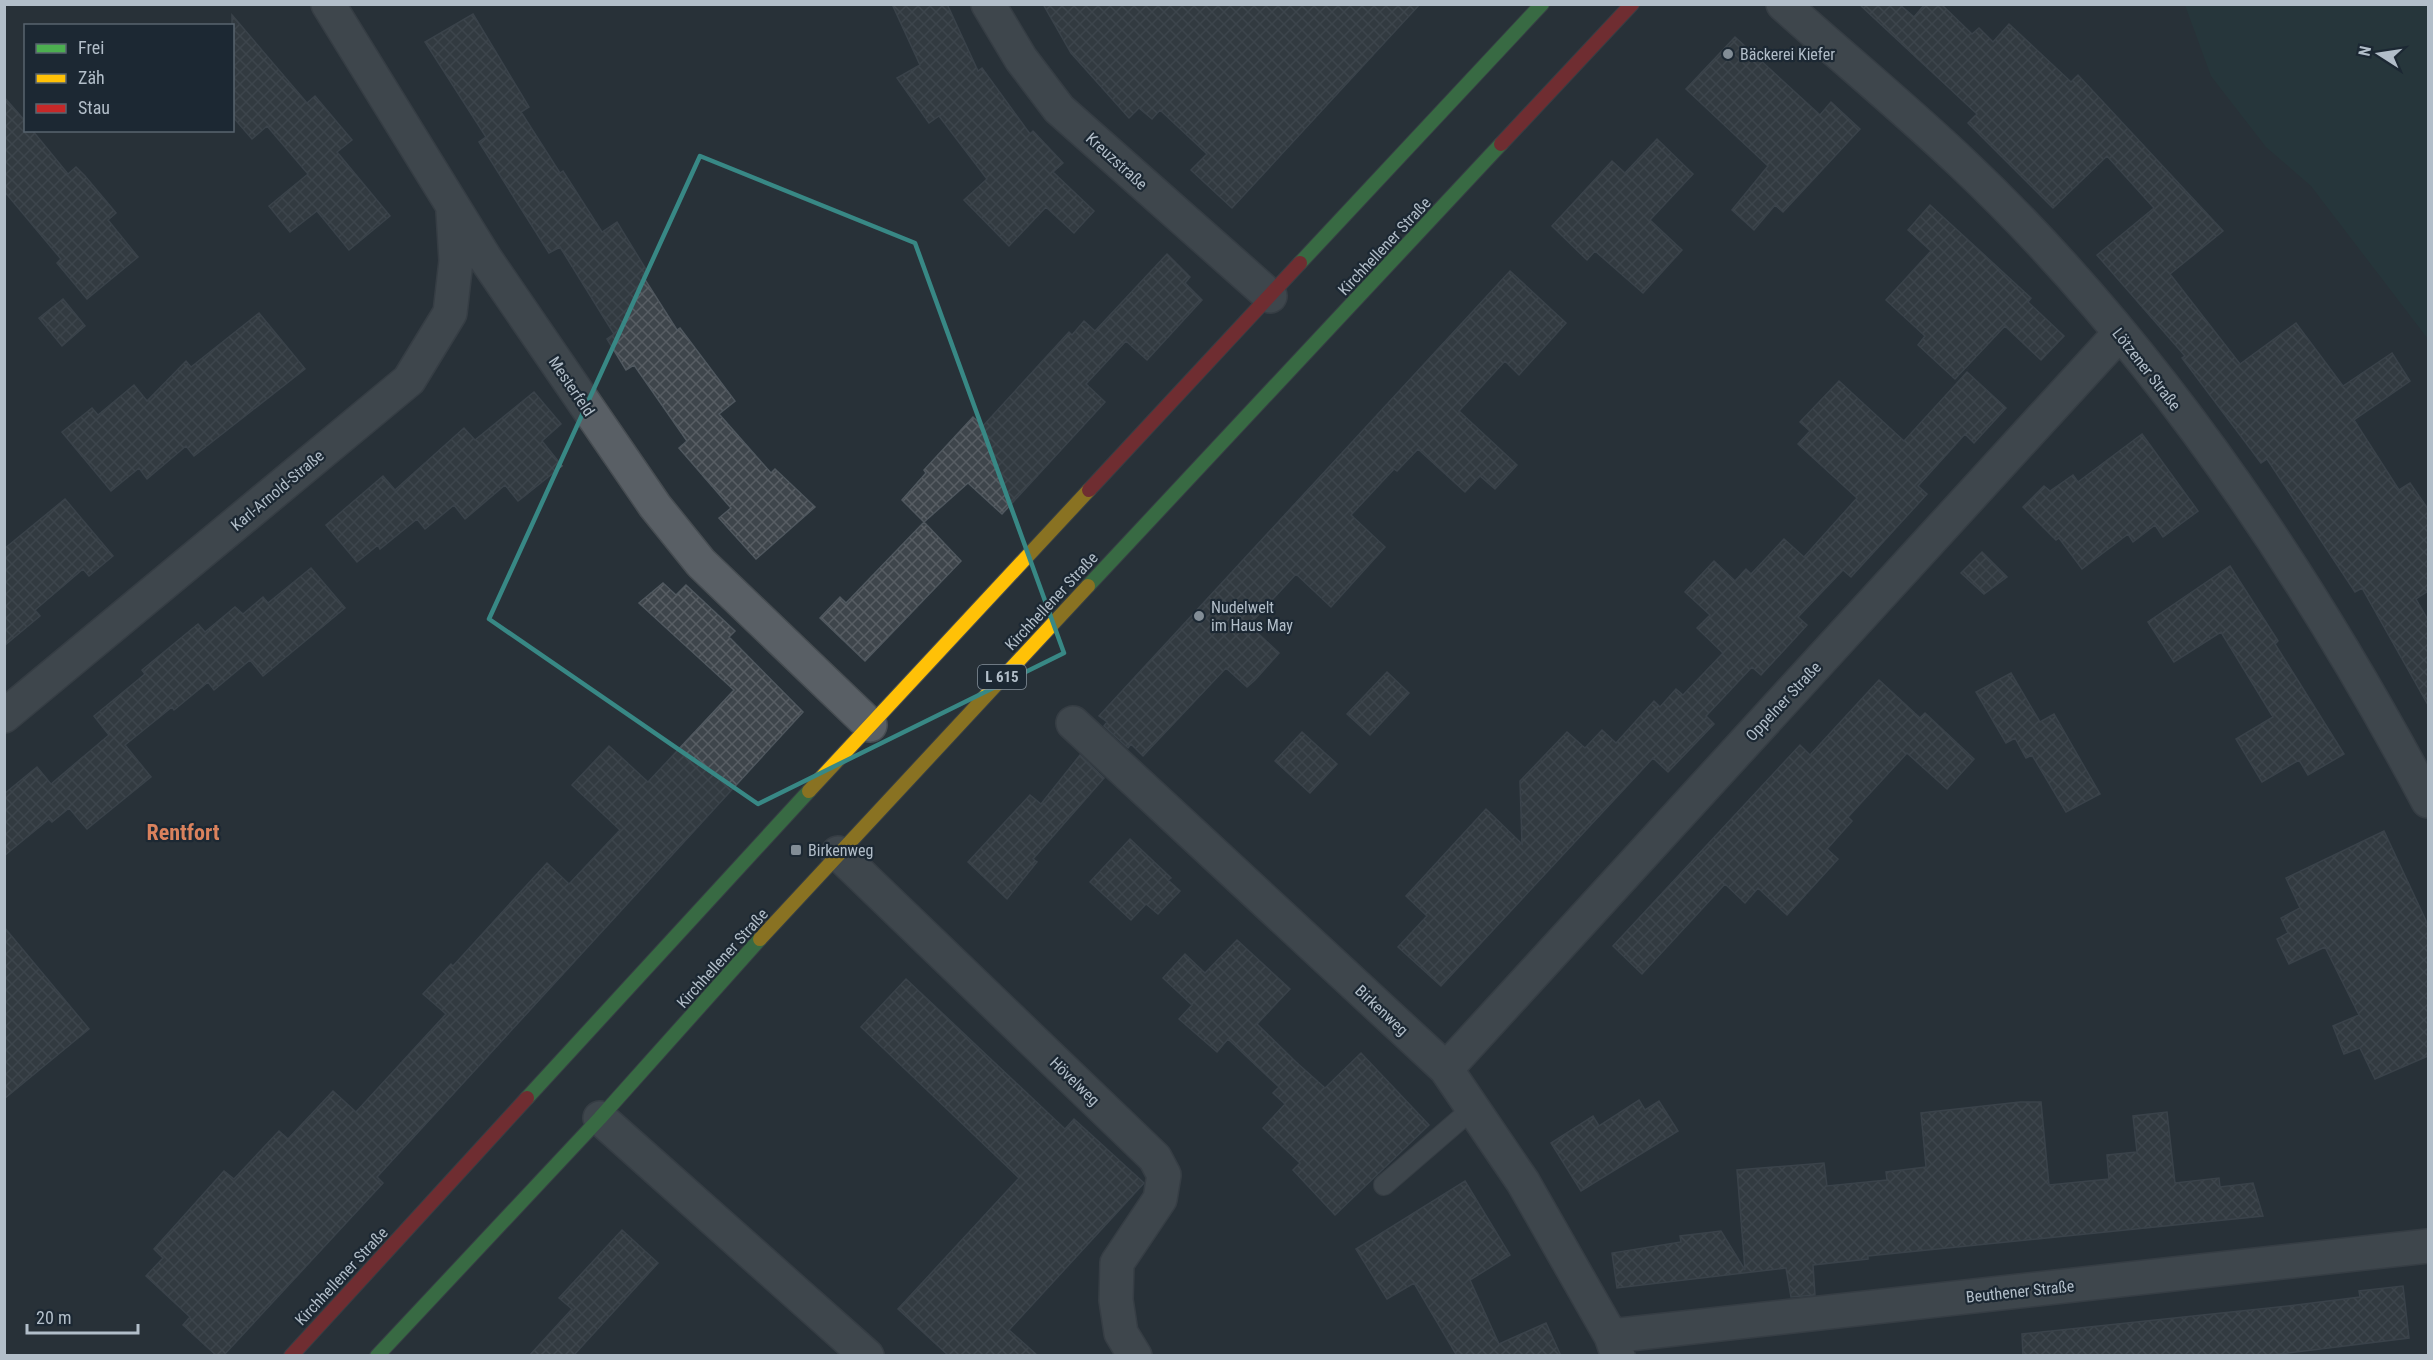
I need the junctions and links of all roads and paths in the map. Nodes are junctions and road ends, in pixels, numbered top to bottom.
1 (328, 4) edge
2 (988, 4) edge
3 (1542, 4) edge
4 (1632, 4) edge
5 (1783, 4) edge
6 (453, 210) junction
7 (1270, 296) junction
8 (2120, 333) junction
9 (4, 716) edge
10 (1073, 723) dead end
11 (870, 725) junction
12 (2428, 801) edge
13 (838, 853) junction
14 (1446, 1069) junction
15 (1472, 1109) junction
16 (600, 1118) junction
17 (1384, 1185) dead end
18 (2428, 1246) edge
19 (1615, 1346) edge
20 (291, 1356) edge
21 (377, 1356) edge
22 (867, 1356) edge
23 (1135, 1356) edge

1 - 6 street, Mesterfeld
2 - 7 street, Kreuzstraße
3 - 7 main road, Kirchhellener Straße
4 - 13 main road, Kirchhellener Straße / L 615
5 - 8 street, Lötzener Straße
6 - 9 street, Karl-Arnold-Straße
6 - 11 street, Mesterfeld
7 - 11 main road, Kirchhellener Straße
8 - 12 street, Lötzener Straße
8 - 14 street, Oppelner Straße
10 - 14 street, Birkenweg
11 - 20 main road, Kirchhellener Straße
13 - 16 main road, Kirchhellener Straße / L 615
13 - 23 street, Hövelweg
14 - 15 street, Birkenweg
15 - 17 lane
15 - 19 street, Birkenweg
16 - 21 main road, Kirchhellener Straße / L 615
16 - 22 street
18 - 19 street, Beuthener Straße

